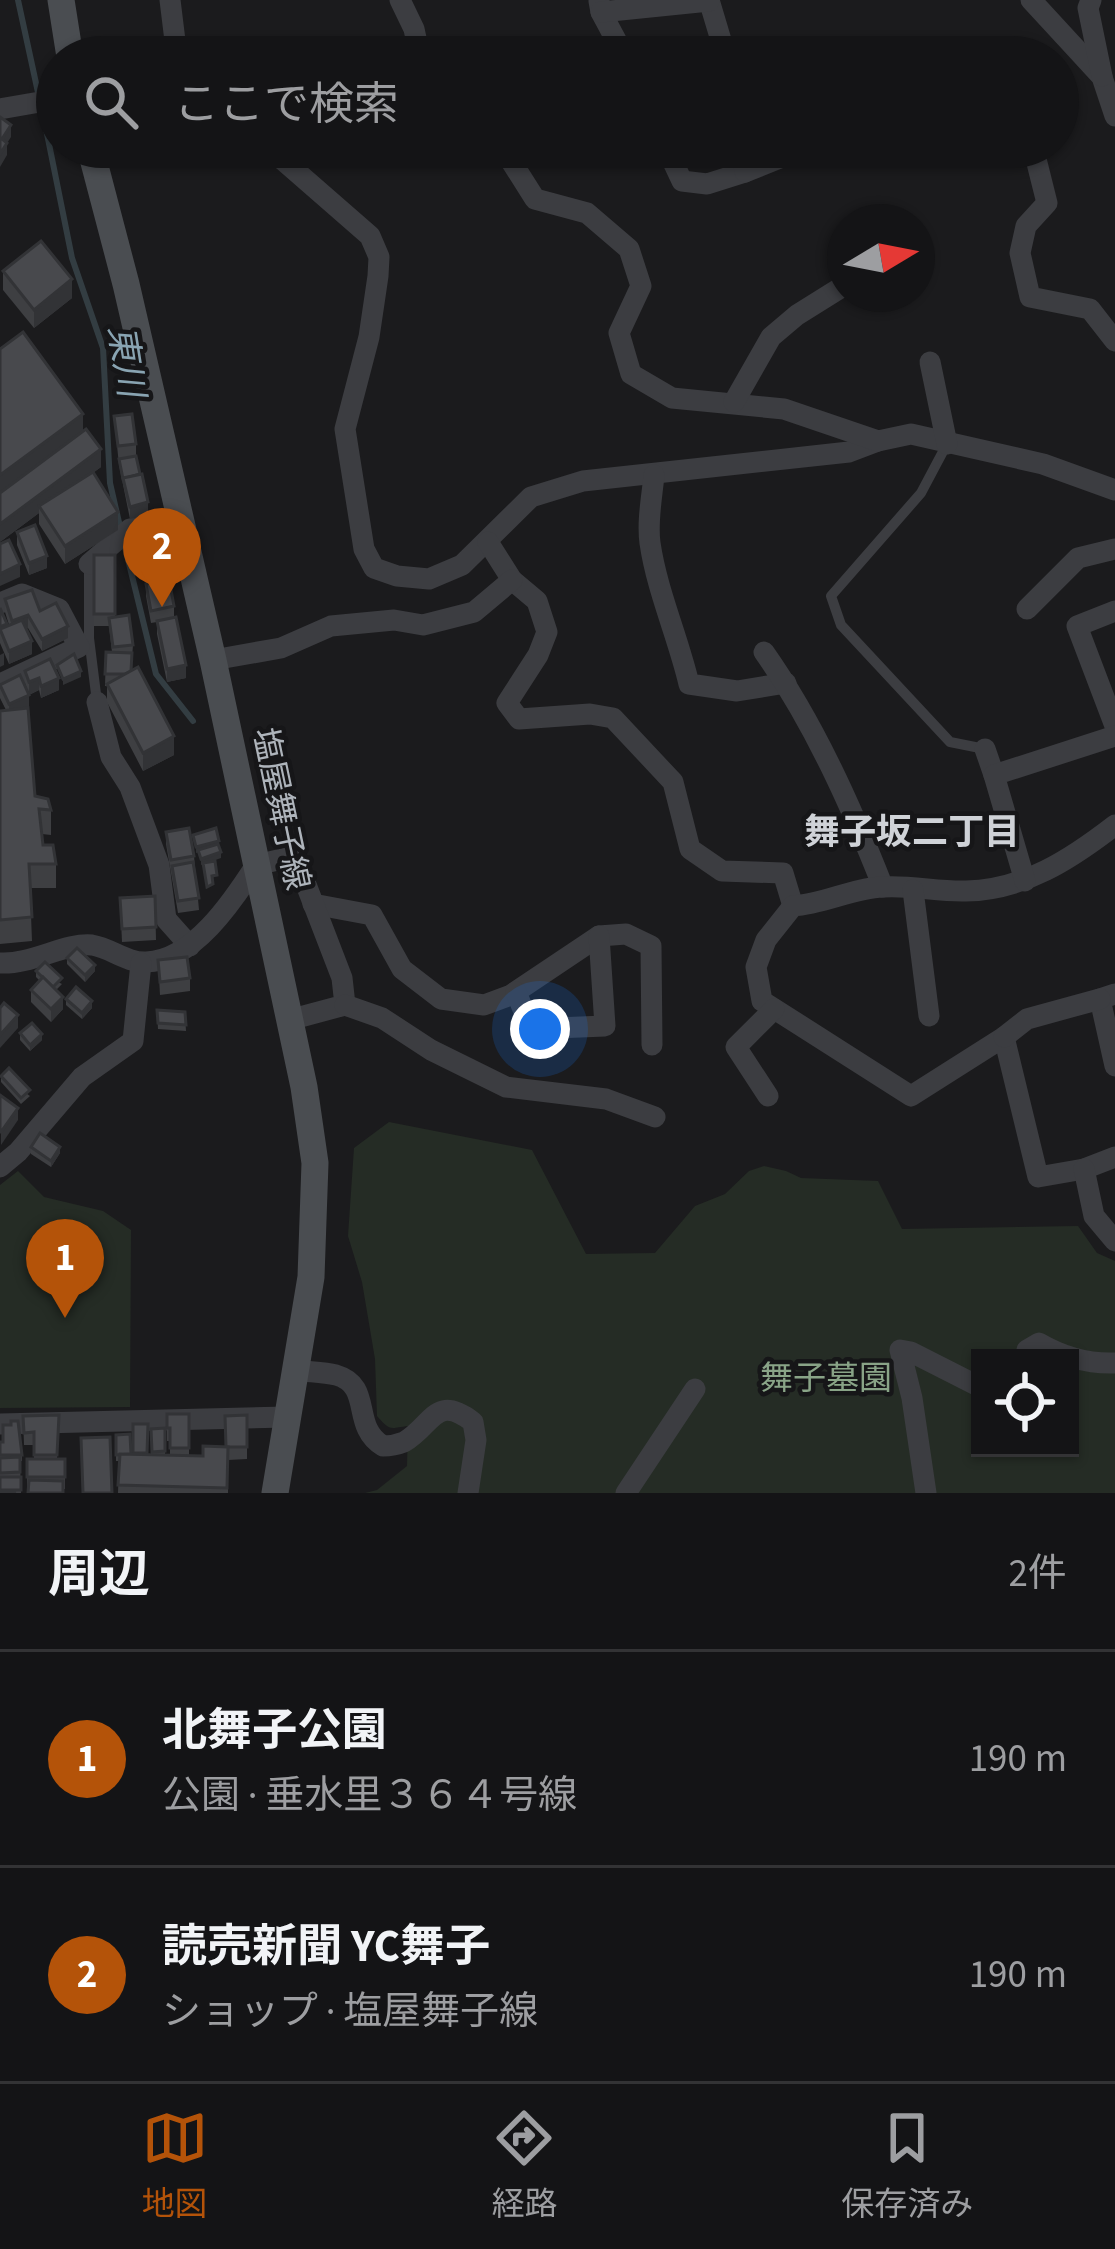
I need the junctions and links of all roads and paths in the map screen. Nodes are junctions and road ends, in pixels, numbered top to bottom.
1 (61, 0) edge
2 (170, 0) edge
3 (400, 0) edge
4 (1031, 0) edge
5 (1091, 0) edge
6 (709, 1) edge
7 (600, 6) edge
8 (67, 36) edge
9 (174, 36) edge
10 (415, 36) edge
11 (615, 36) edge
12 (720, 36) edge
13 (1064, 36) edge
14 (1079, 52) edge
15 (1102, 77) junction
16 (1115, 116) edge
17 (96, 168) edge
18 (292, 168) edge
19 (515, 168) edge
20 (676, 168) edge
21 (745, 168) edge
22 (755, 168) edge
23 (1038, 168) edge
24 (745, 172) junction
25 (827, 296) edge
26 (1115, 341) edge
27 (930, 362) dead end
28 (734, 402) junction
29 (878, 441) junction
30 (947, 444) junction
31 (654, 475) junction
32 (1115, 490) edge
33 (179, 519) junction
34 (488, 542) junction
35 (1115, 549) edge
36 (89, 564) joint
37 (512, 580) junction
38 (0, 603) edge
39 (1027, 609) dead end
40 (1115, 611) edge
41 (764, 652) dead end
42 (213, 660) junction
43 (786, 683) junction
44 (0, 684) edge
45 (97, 702) joint
46 (1115, 726) edge
47 (1115, 736) edge
48 (986, 749) joint
49 (994, 775) junction
50 (1115, 825) edge
51 (256, 866) junction
52 (1025, 881) junction
53 (883, 886) junction
54 (913, 890) junction
55 (313, 904) junction
56 (793, 906) junction
57 (599, 936) junction
58 (190, 946) junction
59 (0, 963) edge
60 (141, 963) junction
61 (516, 992) junction
62 (1107, 997) edge
63 (345, 1005) junction
64 (774, 1009) junction
65 (929, 1016) dead end
66 (289, 1020) junction
67 (1004, 1037) junction
68 (652, 1045) dead end
69 (1115, 1066) edge
70 (768, 1096) dead end
71 (655, 1117) dead end
72 (1115, 1157) edge
73 (0, 1167) edge
74 (1084, 1169) junction
75 (1115, 1241) edge
76 (1079, 1360) edge
77 (1115, 1363) edge
78 (295, 1370) junction
79 (971, 1382) edge
80 (695, 1389) dead end
81 (286, 1417) junction
82 (0, 1424) edge
83 (275, 1493) edge
84 (467, 1493) edge
85 (626, 1493) edge
86 (926, 1493) edge

1 - 8 street
2 - 9 street
3 - 10 street
4 - 13 street
5 - 15 street
6 - 7 street
6 - 12 street
7 - 11 street
14 - 15 street
15 - 16 street
17 - 33 street, 塩屋舞子線
18 - 34 street
19 - 28 street
20 - 24 street
21 - 24 street
22 - 24 street
23 - 26 street
25 - 28 street
27 - 30 street
28 - 29 street
29 - 30 street
29 - 31 street
30 - 32 street
30 - 48 lane
31 - 34 street
31 - 43 street
33 - 36 street
33 - 42 street, 塩屋舞子線
34 - 37 street
35 - 39 street
36 - 45 lane
37 - 42 street
37 - 56 street
38 - 44 street
40 - 46 street
41 - 43 street
42 - 51 street, 塩屋舞子線
43 - 53 street
45 - 58 street
47 - 49 street
48 - 49 street
49 - 52 street
50 - 52 street
51 - 55 street
51 - 58 street
51 - 66 street, 塩屋舞子線
52 - 54 street
53 - 54 street
53 - 56 street
54 - 65 street
55 - 61 street
55 - 63 street
56 - 64 street
57 - 61 street
57 - 61 street
57 - 68 street
58 - 60 street
59 - 60 street
60 - 73 street
62 - 67 street
62 - 69 street
63 - 66 street
63 - 71 street
64 - 67 street
64 - 70 street
66 - 78 street, 塩屋舞子線
67 - 74 street
72 - 74 street
74 - 75 street
76 - 77 street
78 - 81 street, 塩屋舞子線
78 - 84 street
79 - 86 street
80 - 85 street
81 - 82 street
81 - 83 street, 塩屋舞子線

